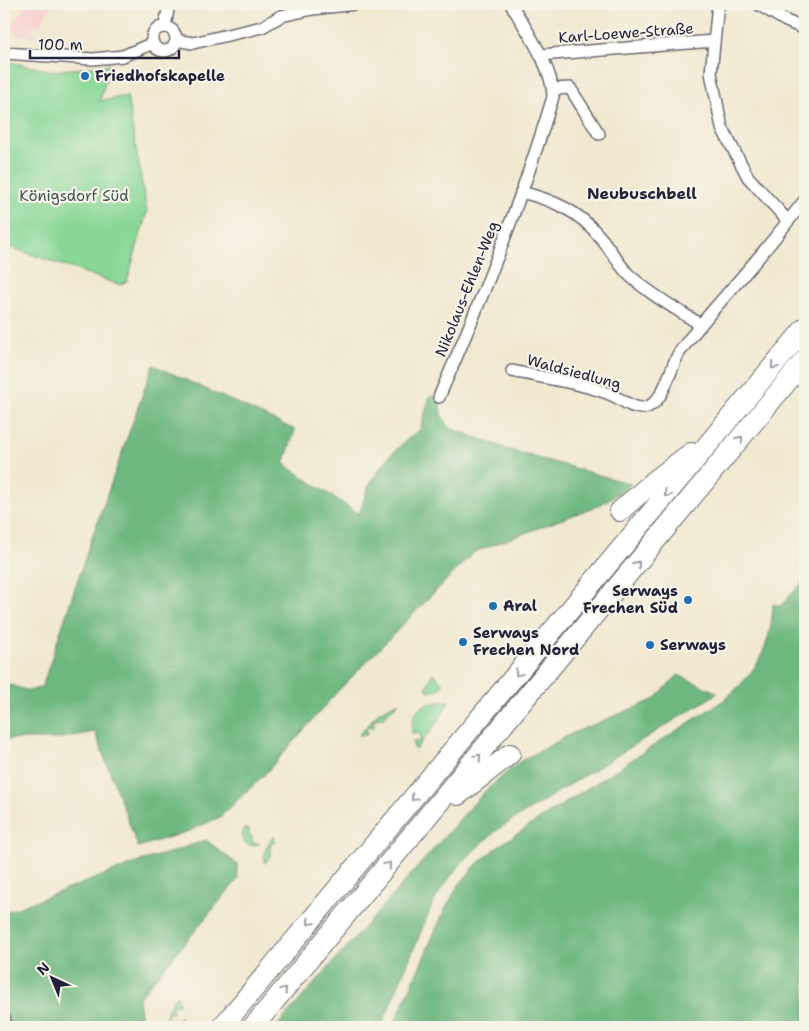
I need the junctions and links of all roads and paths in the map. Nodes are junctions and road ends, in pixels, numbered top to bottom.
1 (169, 4) edge
2 (354, 4) edge
3 (511, 4) edge
4 (718, 4) edge
5 (758, 4) edge
6 (165, 27) junction
7 (805, 29) edge
8 (176, 40) junction
9 (714, 41) junction
10 (153, 43) junction
11 (4, 54) edge
12 (540, 55) junction
13 (553, 89) junction
14 (599, 134) dead end
15 (521, 192) junction
16 (805, 200) edge
17 (788, 220) junction
18 (701, 325) junction
19 (805, 328) edge
20 (805, 360) edge
21 (512, 371) dead end
22 (439, 398) dead end
23 (720, 430) junction
24 (620, 511) dead end
25 (510, 754) dead end
26 (425, 822) junction
27 (4, 1018) edge
28 (6, 1027) edge
29 (222, 1027) edge
30 (253, 1027) edge

1 - 6 street
2 - 8 street
3 - 12 street
4 - 9 street, Karl-Loewe-Straße
5 - 7 street
6 - 8 street
6 - 10 street
8 - 10 street
9 - 12 street, Karl-Loewe-Straße
9 - 17 street, Karl-Loewe-Straße
10 - 11 street
12 - 13 street
13 - 14 street
13 - 15 street, Nikolaus-Ehlen-Weg
15 - 18 street
15 - 22 street, Nikolaus-Ehlen-Weg
16 - 17 street
17 - 18 street
18 - 21 street, Waldsiedlung
19 -> 23 highway
26 -> 20 highway
23 - 24 highway
23 -> 29 highway
25 - 26 highway
30 -> 26 highway
27 - 28 street

